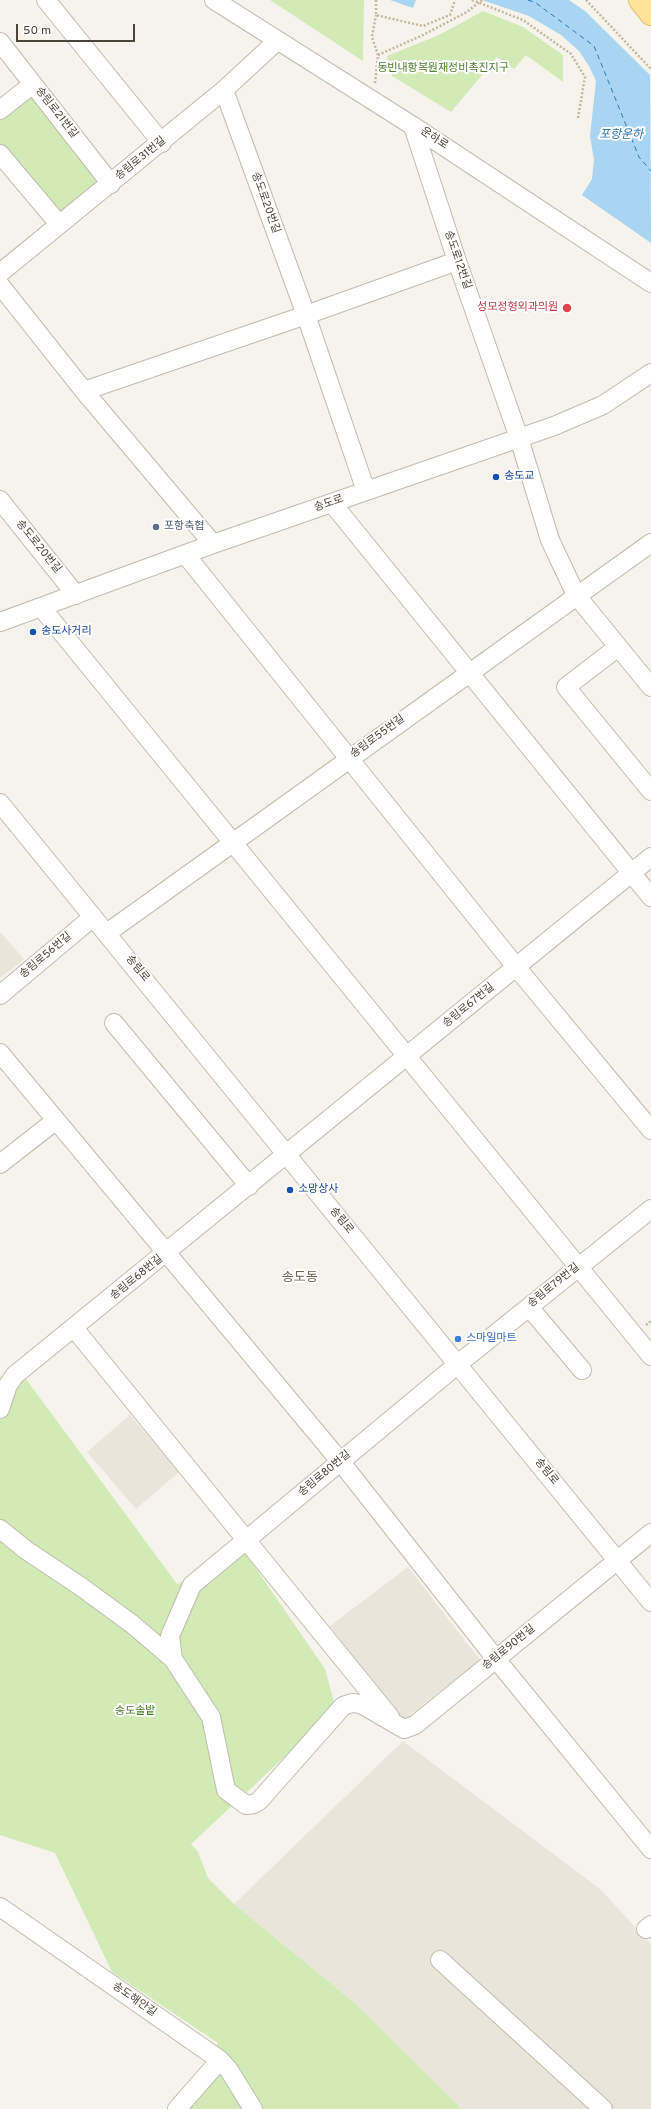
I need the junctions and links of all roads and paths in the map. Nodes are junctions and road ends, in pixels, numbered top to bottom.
1 (46, 0) edge
2 (214, 0) edge
3 (376, 0) edge
4 (455, 0) edge
5 (472, 0) edge
6 (482, 0) edge
7 (586, 0) edge
8 (640, 0) edge
9 (651, 14) edge
10 (376, 15) junction
11 (277, 40) junction
12 (0, 42) edge
13 (378, 55) junction
14 (651, 69) edge
15 (33, 84) junction
16 (224, 90) junction
17 (374, 100) junction
18 (0, 110) edge
19 (578, 118) dead end
20 (413, 126) junction
21 (162, 143) junction
22 (0, 154) edge
23 (111, 184) junction
24 (59, 224) junction
25 (457, 261) junction
26 (0, 273) edge
27 (651, 284) edge
28 (0, 285) edge
29 (306, 315) junction
30 (651, 373) edge
31 (84, 391) junction
32 (519, 438) junction
33 (366, 491) junction
34 (0, 500) edge
35 (332, 504) junction
36 (651, 543) edge
37 (214, 544) junction
38 (185, 554) junction
39 (76, 595) junction
40 (576, 596) junction
41 (42, 607) junction
42 (0, 622) edge
43 (618, 647) junction
44 (468, 673) junction
45 (651, 686) edge
46 (348, 758) junction
47 (651, 791) edge
48 (0, 803) edge
49 (233, 843) junction
50 (651, 857) edge
51 (631, 872) junction
52 (651, 897) edge
53 (93, 917) junction
54 (107, 933) junction
55 (517, 968) junction
56 (0, 995) edge
57 (114, 1023) dead end
58 (0, 1054) edge
59 (407, 1057) junction
60 (55, 1121) junction
61 (651, 1130) edge
62 (287, 1155) junction
63 (0, 1164) edge
64 (249, 1186) junction
65 (651, 1209) edge
66 (166, 1253) junction
67 (578, 1267) junction
68 (529, 1307) junction
69 (74, 1328) junction
70 (651, 1356) edge
71 (458, 1364) junction
72 (582, 1370) dead end
73 (0, 1409) edge
74 (340, 1461) junction
75 (0, 1529) edge
76 (651, 1533) edge
77 (246, 1540) junction
78 (618, 1560) junction
79 (651, 1602) edge
80 (496, 1658) junction
81 (173, 1659) junction
82 (398, 1726) junction
83 (651, 1849) edge
84 (0, 1907) edge
85 (440, 1960) dead end
86 (220, 2060) junction
87 (177, 2109) edge
88 (253, 2109) edge
89 (603, 2109) edge

1 - 21 street
2 - 11 street, 운하로
3 - 10 path
4 - 10 path
5 - 19 path
6 - 13 path, bridge
7 - 14 path
8 - 9 main road
10 - 13 path
11 - 16 street, 송림로31번길
11 - 17 street, 운하로
12 - 15 street, 송림로21번길
13 - 17 path
15 - 18 street
15 - 23 street, 송림로21번길
16 - 21 street, 송림로31번길
16 - 29 street, 송도로20번길
17 - 20 street, 운하로
20 - 25 street, 송도로12번길
20 - 27 street, 운하로
21 - 23 street, 송림로31번길
22 - 24 street
23 - 24 street, 송림로31번길
24 - 26 street, 송림로31번길
25 - 29 street
25 - 32 street, 송도로12번길
28 - 31 street
29 - 31 street
29 - 33 street, 송도로20번길
30 - 32 street, 송도로
31 - 37 street
32 - 33 street, 송도로
32 - 40 street, 송도로12번길
33 - 35 street, 송도로
34 - 39 street, 송도로20번길
35 - 37 street, 송도로
35 - 44 street
36 - 40 street, 송림로55번길
37 - 38 street, 송도로
38 - 39 street, 송도로
38 - 46 street
39 - 41 street, 송도로
40 - 43 street, 송도로12번길
40 - 44 street, 송림로55번길
41 - 42 street, 송도로
41 - 49 street
43 - 45 street, 송도로12번길
43 - 47 street
44 - 46 street, 송림로55번길
44 - 51 street
46 - 49 street, 송림로55번길
46 - 55 street
48 - 53 street, 송림로
49 - 54 street, 송림로55번길
49 - 59 street
50 - 51 street, 송림로67번길
51 - 52 street
51 - 55 street, 송림로67번길
53 - 54 street, 송림로
53 - 56 street, 송림로56번길
54 - 62 street, 송림로
55 - 59 street, 송림로67번길
55 - 61 street
57 - 64 street
58 - 60 street
59 - 62 street, 송림로67번길
59 - 67 street
60 - 63 street
60 - 66 street
62 - 64 street, 송림로68번길
62 - 71 street, 송림로
64 - 66 street, 송림로68번길
65 - 67 street, 송림로79번길
66 - 69 street, 송림로68번길
66 - 74 street
67 - 68 street, 송림로79번길
67 - 70 street
68 - 71 street, 송림로79번길
68 - 72 street
69 - 73 street, 송림로68번길
69 - 77 street
71 - 74 street, 송림로80번길
71 - 78 street, 송림로
74 - 77 street, 송림로80번길
74 - 80 street
75 - 81 street
76 - 78 street, 송림로90번길
77 - 81 street, 송림로80번길
77 - 82 street
78 - 79 street, 송림로
78 - 80 street, 송림로90번길
80 - 82 street, 송림로90번길
80 - 83 street
81 - 82 street
84 - 86 street, 송도해안길
85 - 89 street
86 - 87 street
86 - 88 street, 송도해안길

